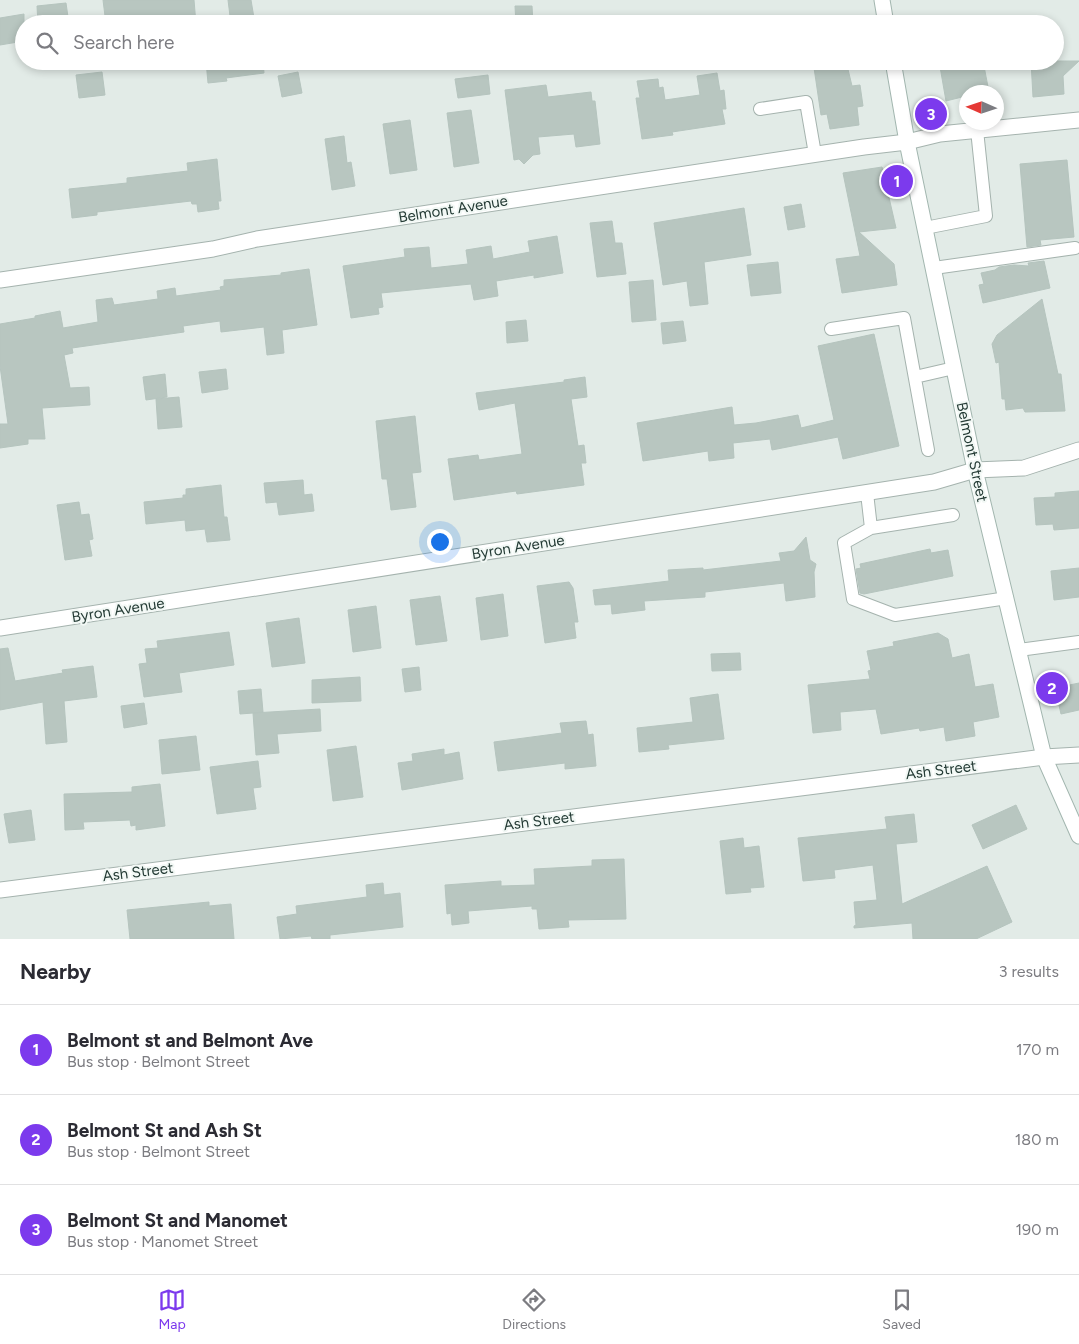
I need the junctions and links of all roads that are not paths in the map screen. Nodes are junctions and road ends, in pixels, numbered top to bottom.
1 (882, 0) edge
2 (884, 15) edge
3 (895, 70) edge
4 (760, 109) dead end
5 (1079, 120) edge
6 (1004, 127) edge
7 (977, 130) joint
8 (907, 142) junction
9 (815, 154) junction
10 (925, 228) junction
11 (1076, 248) dead end
12 (934, 268) junction
13 (0, 280) edge
14 (830, 329) dead end
15 (954, 368) junction
16 (915, 377) junction
17 (928, 450) dead end
18 (1079, 450) edge
19 (975, 470) junction
20 (867, 493) junction
21 (953, 515) dead end
22 (871, 528) junction
23 (1007, 598) junction
24 (0, 628) edge
25 (1079, 642) edge
26 (1020, 650) junction
27 (1079, 755) edge
28 (1044, 757) junction
29 (1079, 836) edge
30 (0, 890) edge

1 - 2 street
3 - 8 street, Belmont Street
4 - 9 lane
5 - 6 street, Belmont Avenue
7 - 8 street, Belmont Avenue
7 - 10 lane
8 - 9 street, Belmont Avenue
8 - 10 street, Belmont Street
9 - 13 street, Belmont Avenue
10 - 12 street, Belmont Street
11 - 12 lane
12 - 15 street, Belmont Street
14 - 16 lane
15 - 16 lane
15 - 19 street, Belmont Street
16 - 17 lane
18 - 19 street, Byron Avenue
19 - 20 street, Byron Avenue
19 - 23 street, Belmont Street
20 - 22 lane
20 - 24 street, Byron Avenue
21 - 22 lane
22 - 23 lane
23 - 26 street, Belmont Street
25 - 26 lane
26 - 28 street, Belmont Street
27 - 28 street, Ash Street
28 - 29 street, Belmont Street
28 - 30 street, Ash Street

